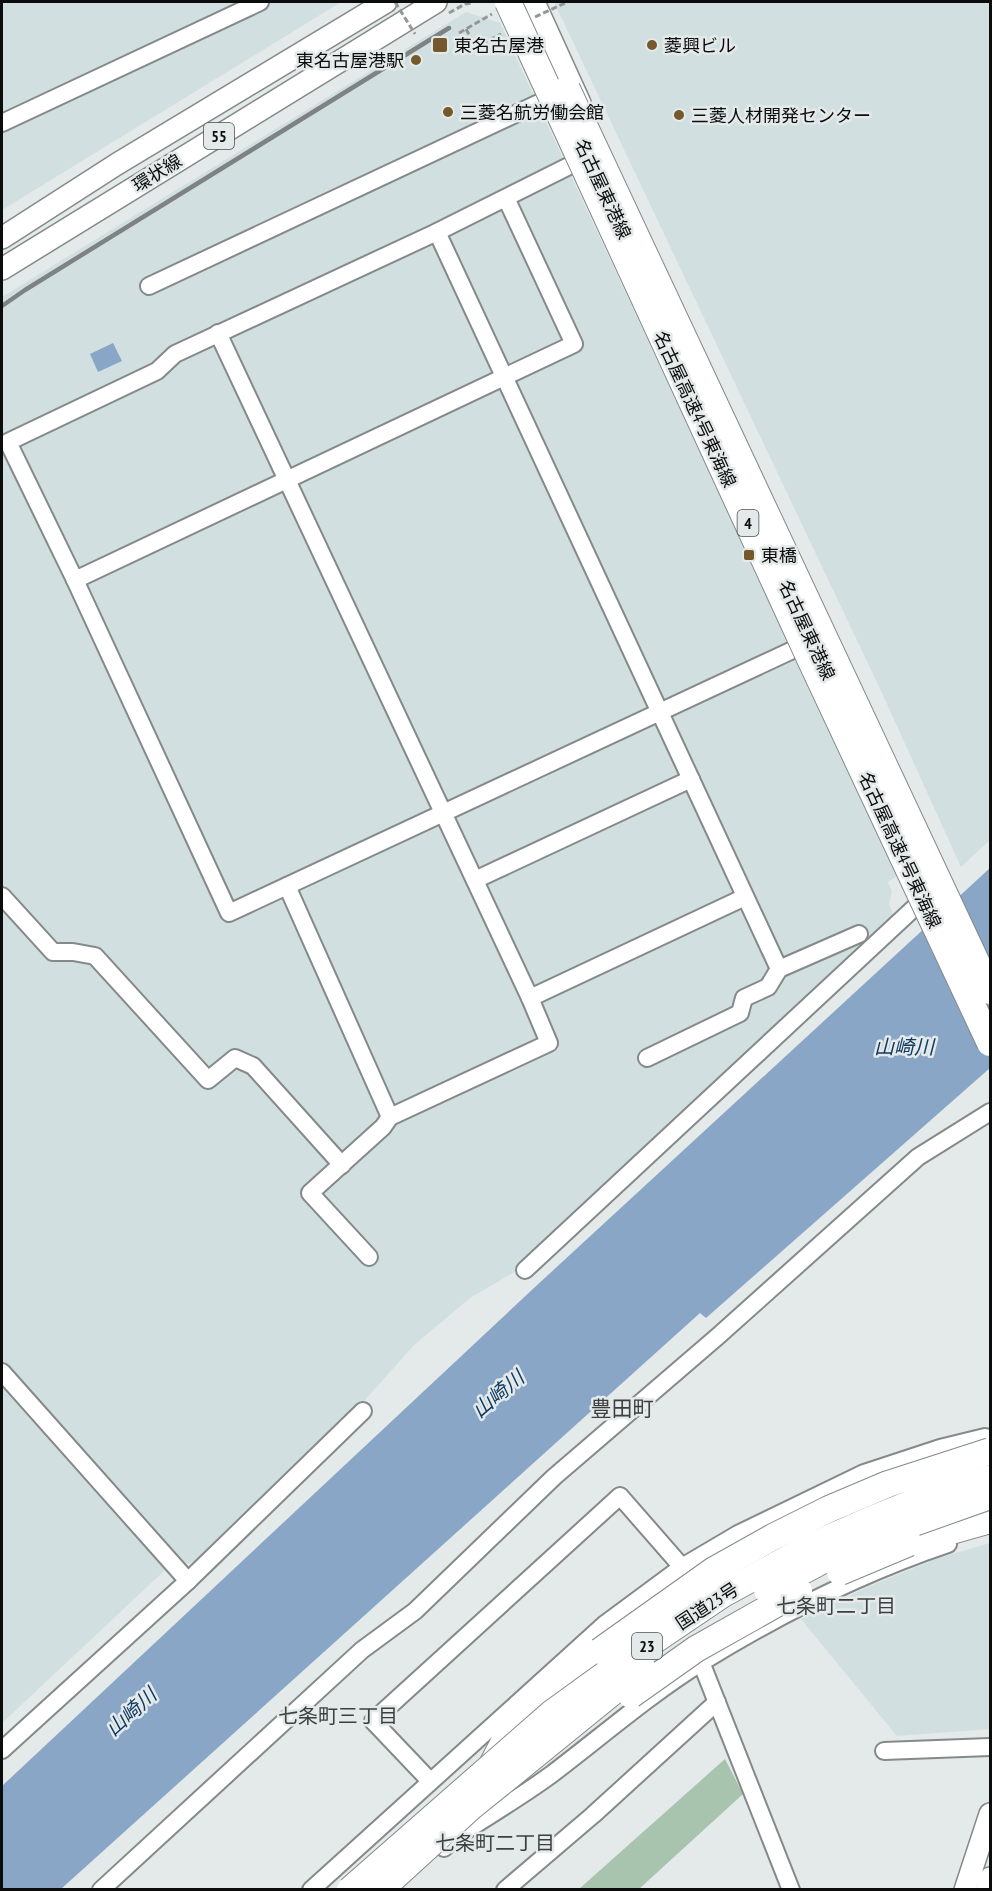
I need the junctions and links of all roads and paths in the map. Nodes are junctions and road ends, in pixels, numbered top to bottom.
1 (260, 2) edge
2 (386, 2) edge
3 (395, 2) edge
4 (436, 2) edge
5 (515, 2) edge
6 (526, 2) edge
7 (534, 2) edge
8 (500, 8) edge
9 (466, 29) junction
10 (459, 33) dead end
11 (415, 34) dead end
12 (501, 34) dead end
13 (558, 94) junction
14 (2, 123) edge
15 (588, 156) junction
16 (506, 198) junction
17 (437, 232) junction
18 (2, 238) edge
19 (2, 269) edge
20 (149, 286) dead end
21 (218, 333) junction
22 (504, 377) junction
23 (287, 480) junction
24 (75, 580) junction
25 (812, 641) junction
26 (660, 712) junction
27 (691, 779) junction
28 (444, 813) junction
29 (475, 880) junction
30 (286, 886) junction
31 (2, 896) edge
32 (745, 897) junction
33 (934, 900) junction
34 (859, 934) dead end
35 (780, 969) junction
36 (990, 991) edge
37 (530, 998) junction
38 (990, 1004) edge
39 (990, 1031) edge
40 (990, 1043) edge
41 (647, 1058) dead end
42 (990, 1112) edge
43 (390, 1117) junction
44 (342, 1165) junction
45 (369, 1257) dead end
46 (525, 1270) dead end
47 (2, 1372) edge
48 (363, 1411) dead end
49 (990, 1438) edge
50 (990, 1451) edge
51 (990, 1478) edge
52 (990, 1496) edge
53 (990, 1520) edge
54 (990, 1527) edge
55 (682, 1567) junction
56 (188, 1581) junction
57 (723, 1650) junction
58 (701, 1662) junction
59 (717, 1702) junction
60 (990, 1747) edge
61 (2, 1750) edge
62 (884, 1751) dead end
63 (490, 1767) junction
64 (430, 1781) junction
65 (471, 1807) junction
66 (990, 1814) edge
67 (990, 1878) edge
68 (101, 1890) edge
69 (311, 1890) edge
70 (350, 1890) edge
71 (380, 1890) edge
72 (396, 1890) edge
73 (505, 1890) edge
74 (790, 1890) edge
75 (964, 1890) edge
76 (987, 1890) edge

1 - 14 street
2 - 18 main road, 環状線 / 55
3 - 11 path, bridge
4 - 19 main road, 環状線 / 55
5 - 13 main road, 名古屋東港線
6 - 36 highway, 名古屋高速4号東海線 / 4, bridge
7 - 33 main road, 名古屋東港線
8 - 9 path
8 - 40 highway, 名古屋高速4号東海線 / 4, bridge
9 - 10 path
9 - 12 path
13 - 15 main road, 名古屋東港線
13 - 20 street
15 - 16 street
15 - 25 main road, 名古屋東港線
16 - 17 street
16 - 22 street
17 - 21 street
17 - 22 street
21 - 23 street
21 - 24 street
22 - 23 street
22 - 26 street
23 - 24 street
23 - 28 street
24 - 30 street
25 - 26 street
25 - 33 main road, 名古屋東港線
26 - 27 street
26 - 28 street
27 - 29 street
27 - 32 street
28 - 29 street
28 - 30 street
29 - 37 street
30 - 43 street
31 - 44 street
32 - 35 street
32 - 37 street
33 - 38 main road, 名古屋東港線
33 - 39 main road, 名古屋東港線
33 - 46 street
34 - 35 street
35 - 41 street
37 - 43 street
42 - 68 street
43 - 44 street
44 - 45 street
47 - 56 street
48 - 56 street
49 - 55 street
50 - 63 highway, bridge
51 - 63 highway, 国道23号 / 23, bridge
52 - 65 highway, 国道23号 / 23, bridge
53 - 65 highway, bridge
54 - 57 street
55 - 57 street
55 - 64 street
55 - 64 street
56 - 61 street
57 - 58 street
58 - 59 street
58 - 72 street
59 - 73 street
59 - 74 street
60 - 62 street
63 - 70 highway, 国道23号 / 23, bridge
64 - 69 street
65 - 71 highway, 国道23号 / 23, bridge
66 - 75 main road
67 - 76 main road

